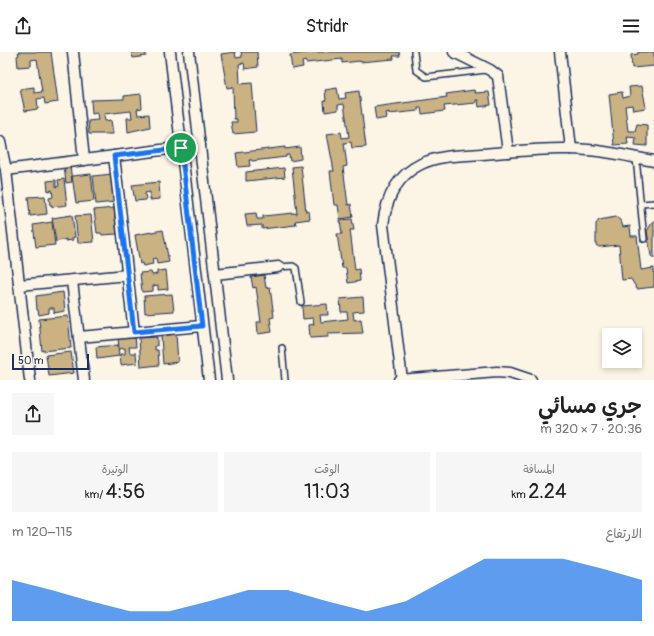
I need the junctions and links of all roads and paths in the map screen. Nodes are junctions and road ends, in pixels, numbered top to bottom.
1 (73, 52) edge
2 (170, 52) edge
3 (189, 52) edge
4 (414, 52) edge
5 (454, 52) edge
6 (560, 52) edge
7 (490, 70) junction
8 (0, 142) edge
9 (200, 145) junction
10 (181, 148) junction
11 (570, 149) junction
12 (508, 152) junction
13 (114, 156) junction
14 (636, 158) junction
15 (84, 160) junction
16 (654, 161) edge
17 (6, 170) junction
18 (654, 203) edge
19 (641, 204) junction
20 (644, 239) dead end
21 (278, 267) joint
22 (215, 274) junction
23 (128, 275) junction
24 (72, 280) junction
25 (19, 285) junction
26 (300, 302) dead end
27 (202, 326) junction
28 (134, 332) junction
29 (79, 337) junction
30 (282, 348) dead end
31 (30, 380) edge
32 (84, 380) edge
33 (207, 380) edge
34 (227, 380) edge
35 (285, 380) edge
36 (399, 380) edge
37 (402, 380) edge
38 (531, 380) edge

1 - 15 street
2 - 10 street
3 - 9 street
4 - 7 lane
5 - 7 street
6 - 11 street
7 - 12 street
8 - 17 street
9 - 10 street
9 - 22 street
10 - 13 street
10 - 27 street
11 - 12 street
11 - 14 street
12 - 37 street
13 - 15 street
13 - 23 street
14 - 16 street
14 - 19 lane
15 - 17 street
17 - 25 street
18 - 19 lane
19 - 20 lane
21 - 22 street
21 - 26 lane
22 - 34 street
23 - 24 street
23 - 28 street
24 - 25 street
24 - 29 street
25 - 31 street
27 - 28 street
27 - 33 street
28 - 29 street
29 - 32 street
30 - 35 lane
36 - 37 street
37 - 38 street

